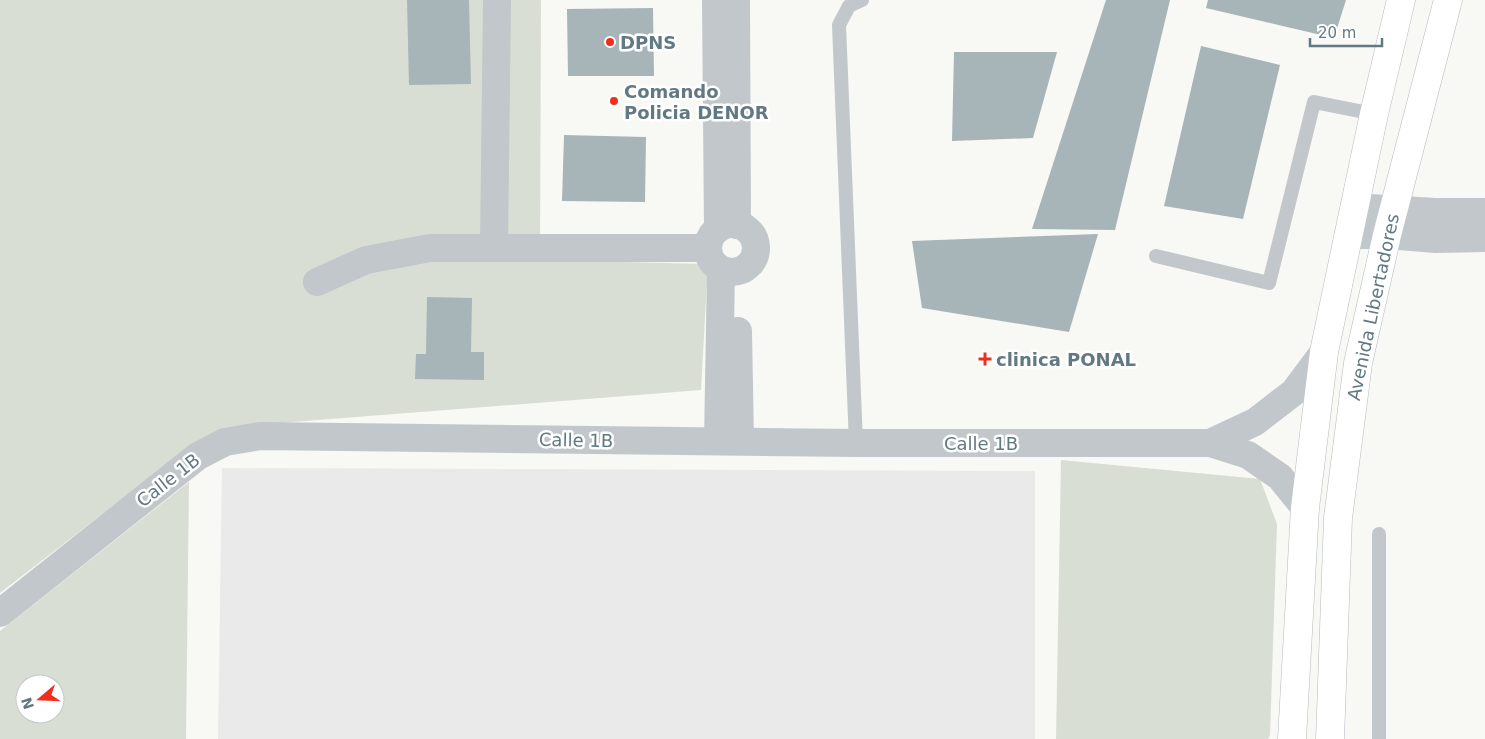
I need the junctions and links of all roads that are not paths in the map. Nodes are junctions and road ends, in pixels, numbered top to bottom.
1 (497, 0) edge
2 (716, 0) edge
3 (736, 0) edge
4 (862, 0) edge
5 (1448, 0) edge
6 (1395, 5) edge
7 (1374, 114) junction
8 (1354, 207) junction
9 (1394, 209) junction
10 (1485, 212) edge
11 (1348, 234) junction
12 (1387, 235) junction
13 (1485, 238) edge
14 (494, 247) junction
15 (724, 249) junction
16 (1156, 256) dead end
17 (317, 282) dead end
18 (1324, 352) junction
19 (729, 441) junction
20 (856, 442) junction
21 (1210, 443) junction
22 (1305, 508) junction
23 (1379, 534) dead end
24 (0, 613) edge
25 (1291, 736) edge
26 (1330, 739) edge
27 (1379, 739) edge

1 - 14 street
2 - 15 street
3 - 15 street
4 - 20 lane
5 - 9 main road, Avenida Libertadores
6 - 7 main road, Avenida Libertadores
7 - 8 main road, Avenida Libertadores
7 - 16 lane
8 - 9 street
8 - 11 main road, Avenida Libertadores
9 - 10 street
9 - 12 main road, Avenida Libertadores
11 - 12 street
11 - 18 main road, Avenida Libertadores
12 - 13 street
12 - 26 main road, Avenida Libertadores
14 - 15 street
14 - 17 street
15 - 19 street
18 - 21 street, Calle 1B
18 - 22 main road, Avenida Libertadores
19 - 20 street, Calle 1B
19 - 24 street, Calle 1B
20 - 21 street, Calle 1B
21 - 22 street, Calle 1B
22 - 25 main road, Avenida Libertadores
23 - 27 lane

